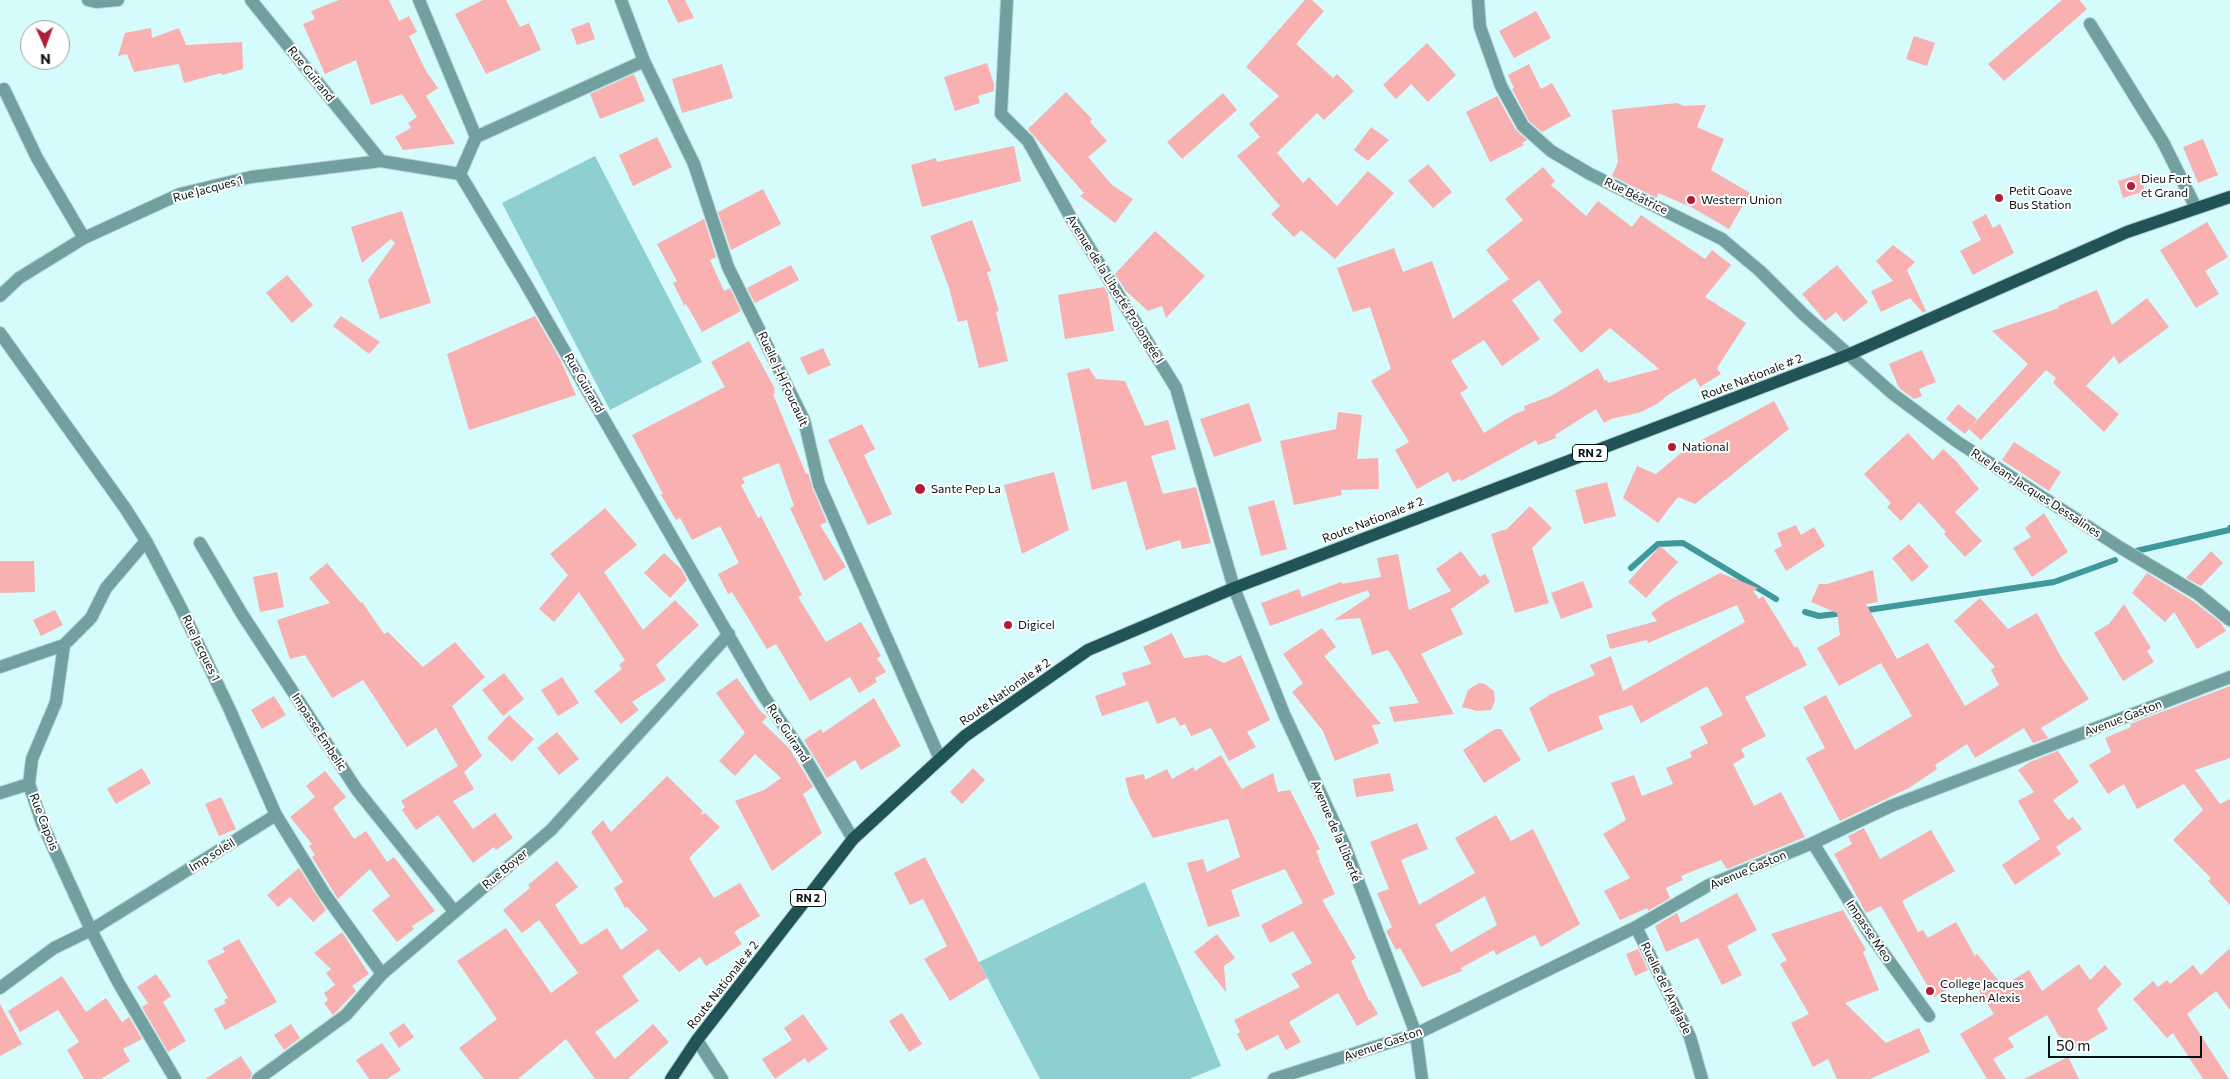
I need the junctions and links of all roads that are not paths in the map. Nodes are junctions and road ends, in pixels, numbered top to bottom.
1 (88, 0) edge
2 (118, 0) edge
3 (251, 0) edge
4 (419, 0) edge
5 (621, 0) edge
6 (1007, 0) edge
7 (1478, 0) edge
8 (2090, 24) dead end
9 (644, 61) junction
10 (4, 88) dead end
11 (476, 137) junction
12 (381, 161) junction
13 (460, 174) junction
14 (2230, 197) edge
15 (2196, 208) junction
16 (84, 238) junction
17 (0, 296) edge
18 (0, 332) edge
19 (1850, 354) junction
20 (146, 541) junction
21 (200, 543) dead end
22 (1234, 588) junction
23 (2230, 620) edge
24 (729, 634) junction
25 (64, 645) junction
26 (0, 667) edge
27 (2230, 677) edge
28 (940, 759) junction
29 (29, 784) junction
30 (0, 793) edge
31 (276, 815) junction
32 (853, 839) junction
33 (1813, 843) junction
34 (454, 911) junction
35 (1636, 927) junction
36 (91, 930) junction
37 (382, 974) junction
38 (0, 988) edge
39 (1929, 1016) dead end
40 (1416, 1034) junction
41 (697, 1040) junction
42 (175, 1079) edge
43 (258, 1079) edge
44 (671, 1079) edge
45 (722, 1079) edge
46 (1274, 1079) edge
47 (1422, 1079) edge
48 (1702, 1079) edge

1 - 2 street
3 - 12 street, Rue Guirand
4 - 11 street
5 - 9 street, Ruelle J-H Foucault
6 - 22 street, Avenue de la Liberté Prolongée I
7 - 19 street, Rue Béatrice
8 - 15 street
9 - 11 street
9 - 28 street, Ruelle J-H Foucault
10 - 16 street
11 - 13 street
12 - 13 street
12 - 16 street, Rue Jacques 1
13 - 24 street, Rue Guirand
14 - 15 main road, Route Nationale # 2 / RN 2
15 - 19 main road, Route Nationale # 2 / RN 2
16 - 17 street, Rue Jacques 1
18 - 20 street, Rue Jacques 1
19 - 22 main road, Route Nationale # 2 / RN 2
19 - 23 street, Rue Jean-Jacques Dessalines
20 - 25 street
20 - 31 street, Rue Jacques 1
21 - 34 street, Impasse Embelic
22 - 28 main road, Route Nationale # 2 / RN 2
22 - 40 street, Avenue de la Liberté
24 - 32 street, Rue Guirand
24 - 34 street, Rue Boyer
25 - 26 street
25 - 29 street, Rue Capois
27 - 33 street, Avenue Gaston
28 - 32 main road, Route Nationale # 2 / RN 2
29 - 30 street
29 - 36 street, Rue Capois
31 - 36 street, Imp soleil
31 - 37 street, Rue Jacques 1
32 - 41 main road, Route Nationale # 2 / RN 2
33 - 35 street, Avenue Gaston
33 - 39 street, Impasse Meo
34 - 37 street, Rue Boyer
35 - 40 street, Avenue Gaston
35 - 48 street, Ruelle de l'Anglade
36 - 38 street, Imp soleil
36 - 42 street, Rue Capois
37 - 43 street, Rue Boyer
40 - 46 street, Avenue Gaston
40 - 47 street, Avenue de la Liberté
41 - 44 main road, Route Nationale # 2 / RN 2
41 - 45 street

